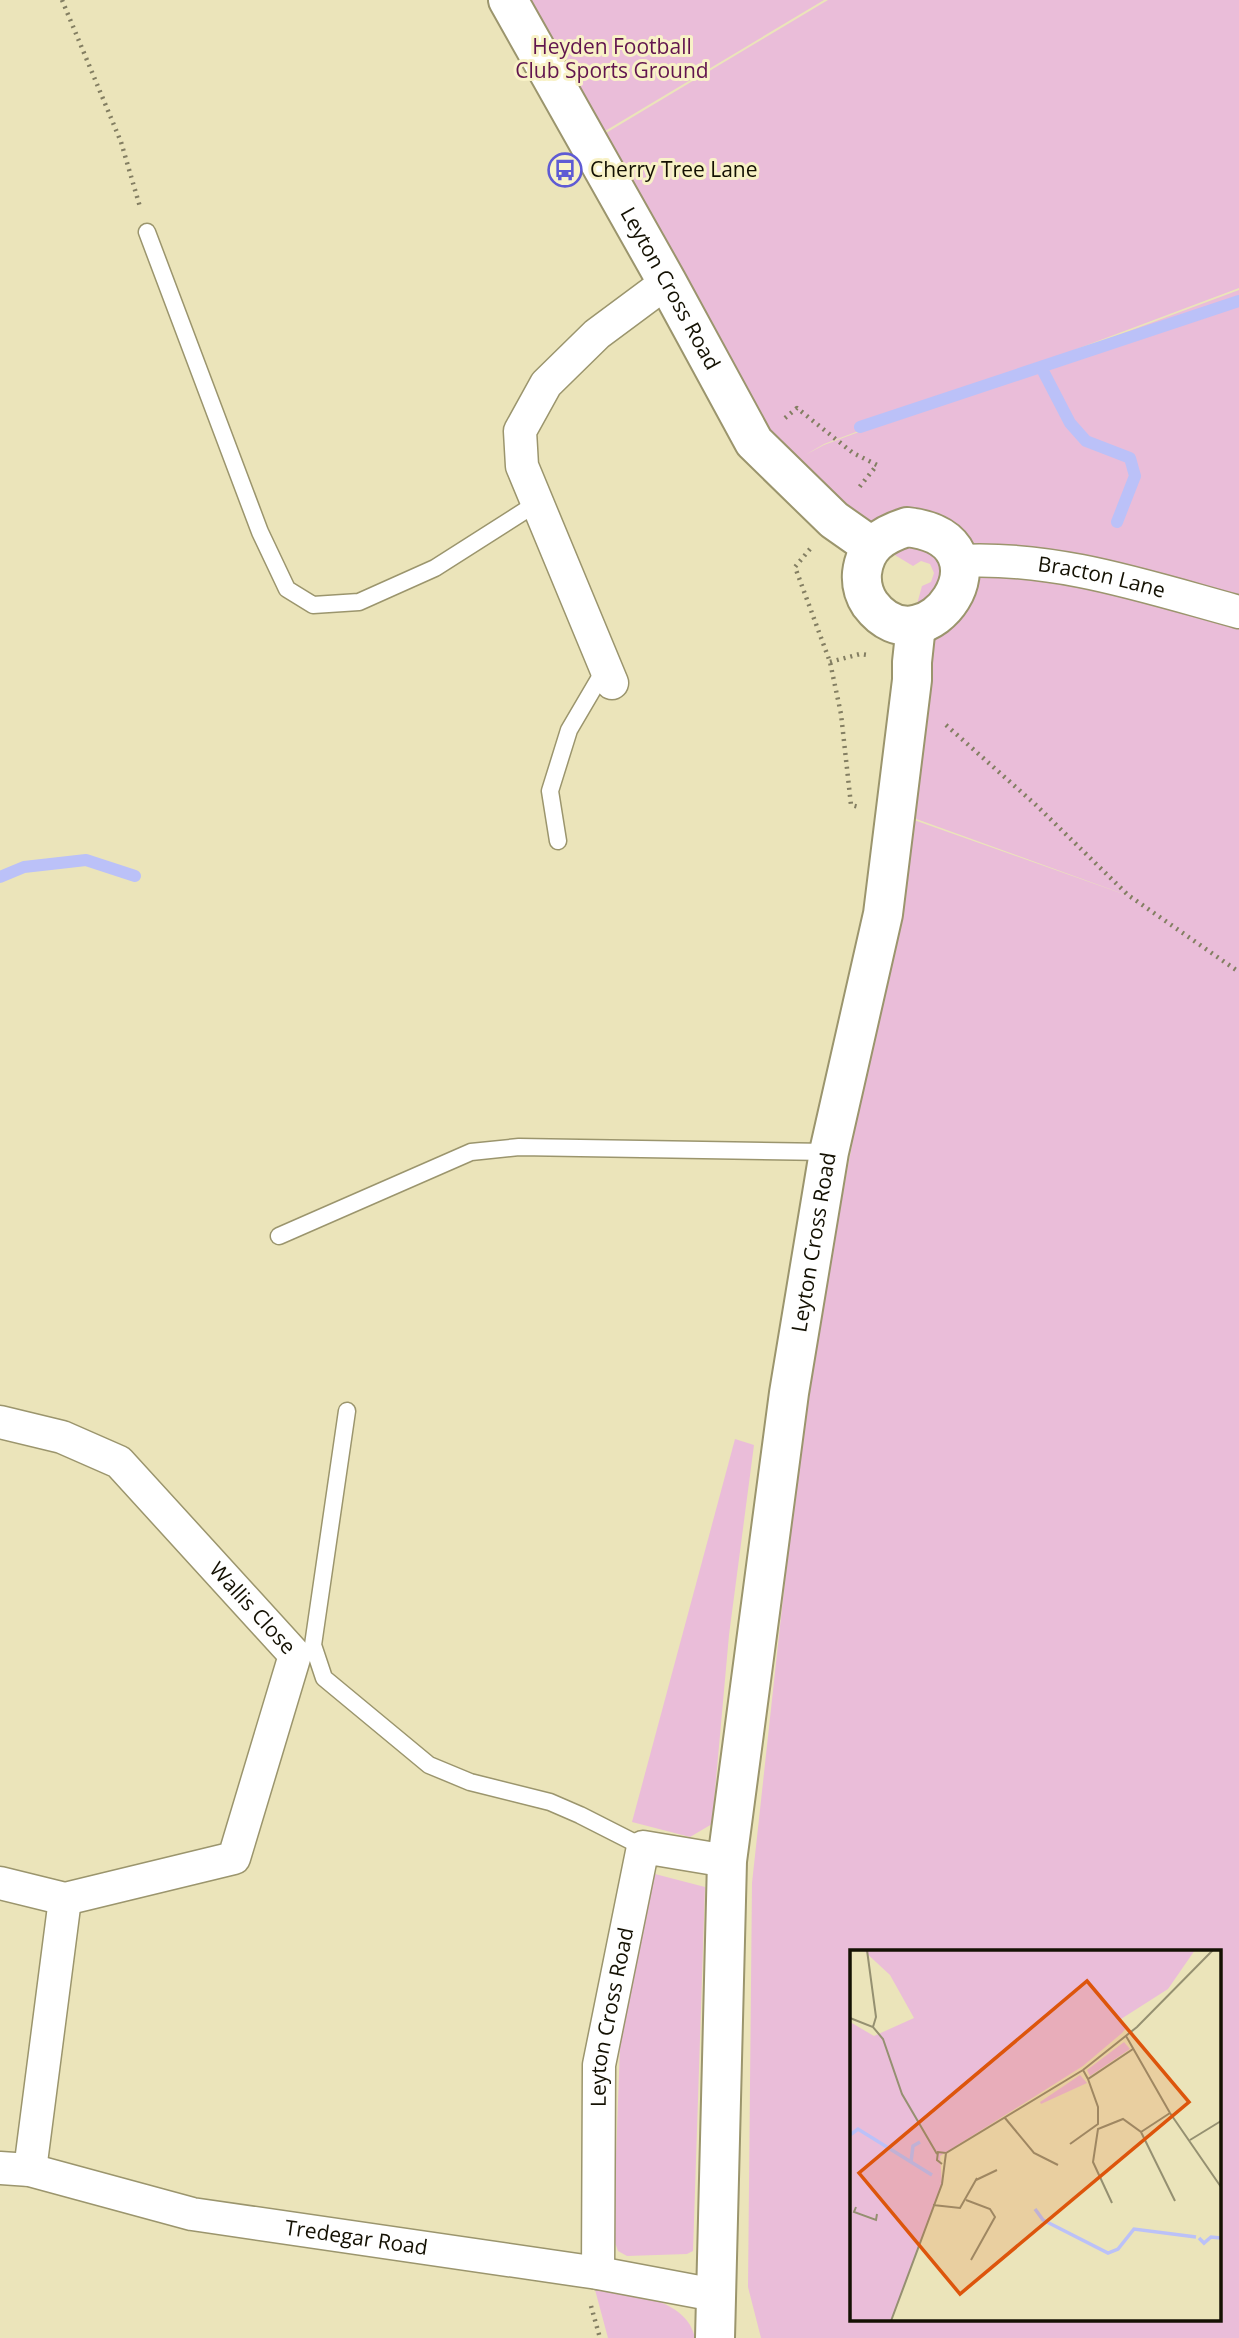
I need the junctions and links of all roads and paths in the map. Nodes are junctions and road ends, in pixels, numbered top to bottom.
1 (62, 0) edge
2 (508, 0) edge
3 (147, 232) joint
4 (667, 282) junction
5 (537, 503) junction
6 (871, 546) junction
7 (960, 561) junction
8 (1239, 612) edge
9 (916, 625) junction
10 (609, 675) joint
11 (943, 722) dead end
12 (558, 841) dead end
13 (1239, 971) edge
14 (829, 1152) junction
15 (279, 1236) dead end
16 (347, 1411) dead end
17 (0, 1422) edge
18 (643, 1847) junction
19 (727, 1861) junction
20 (0, 1883) edge
21 (65, 1899) junction
22 (15, 2169) edge
23 (598, 2273) junction
24 (715, 2295) junction
25 (715, 2338) edge

1 - 3 path
2 - 4 street, Leyton Cross Road
3 - 5 lane
4 - 5 street
4 - 6 street, Leyton Cross Road
5 - 10 street
6 - 7 street
6 - 9 street
7 - 8 street, Bracton Lane
7 - 9 street
9 - 14 street, Leyton Cross Road
10 - 12 lane
11 - 13 path
14 - 15 lane
14 - 19 street, Leyton Cross Road
16 - 18 lane
17 - 21 street, Wallis Close
18 - 19 street
18 - 23 street, Leyton Cross Road
19 - 24 street, Leyton Cross Road
20 - 21 street, Wallis Close
21 - 22 street
22 - 23 street, Tredegar Road
23 - 24 street, Tredegar Road
24 - 25 street, Leyton Cross Road

